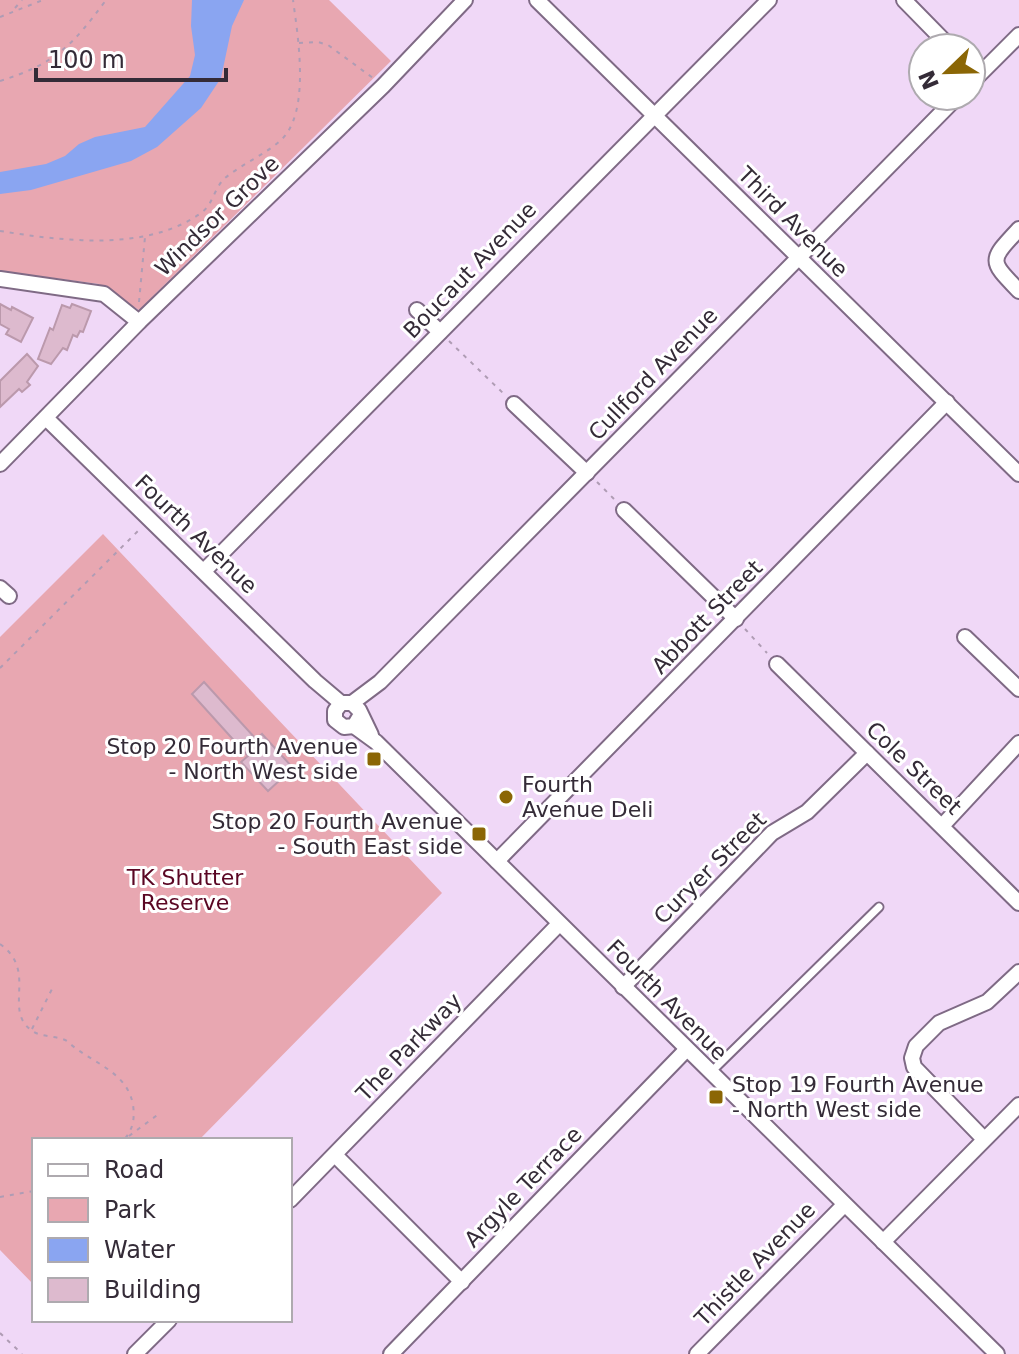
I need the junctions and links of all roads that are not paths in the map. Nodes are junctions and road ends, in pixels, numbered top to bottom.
1 (465, 0) edge
2 (537, 0) edge
3 (769, 0) edge
4 (904, 0) edge
5 (935, 32) edge
6 (1019, 35) edge
7 (987, 64) edge
8 (942, 112) edge
9 (654, 114) junction
10 (1019, 229) edge
11 (798, 257) junction
12 (0, 279) edge
13 (1019, 291) edge
14 (417, 310) dead end
15 (139, 322) junction
16 (440, 332) junction
17 (947, 402) junction
18 (514, 404) road end
19 (46, 418) junction
20 (0, 464) edge
21 (587, 473) junction
22 (1019, 474) edge
23 (624, 510) road end
24 (204, 571) junction
25 (736, 619) junction
26 (965, 637) dead end
27 (777, 664) road end
28 (1019, 689) edge
29 (350, 712) junction
30 (1019, 743) edge
31 (867, 753) junction
32 (942, 826) junction
33 (497, 861) junction
34 (1019, 903) edge
35 (879, 907) dead end
36 (559, 924) junction
37 (1019, 972) edge
38 (623, 987) junction
39 (686, 1050) junction
40 (710, 1074) junction
41 (1019, 1105) edge
42 (983, 1138) junction
43 (335, 1155) junction
44 (292, 1198) edge
45 (844, 1205) junction
46 (883, 1242) junction
47 (462, 1282) junction
48 (167, 1322) edge
49 (135, 1354) edge
50 (391, 1354) edge
51 (697, 1354) edge
52 (997, 1354) edge

1 - 15 street, Windsor Grove
2 - 9 street, Third Avenue
3 - 9 street, Boucaut Avenue
4 - 5 street
6 - 7 street
8 - 11 street, Cullford Avenue
9 - 11 street, Third Avenue
9 - 16 street, Boucaut Avenue
10 - 13 street
11 - 17 street, Third Avenue
11 - 21 street, Cullford Avenue
12 - 15 street
14 - 16 street
15 - 19 street, Windsor Grove
16 - 24 street, Boucaut Avenue
17 - 22 street, Third Avenue
17 - 25 street, Abbott Street
18 - 21 street
19 - 20 street, Windsor Grove
19 - 24 street, Fourth Avenue
21 - 29 street, Cullford Avenue
23 - 25 street
24 - 29 street, Fourth Avenue
25 - 33 street, Abbott Street
26 - 28 street
27 - 31 street, Cole Street
29 - 33 street, Fourth Avenue
30 - 32 street
31 - 32 street, Cole Street
31 - 38 street, Curyer Street
32 - 34 street, Cole Street
33 - 36 street, Fourth Avenue
35 - 40 lane
36 - 38 street, Fourth Avenue
36 - 43 street, The Parkway
37 - 42 street
38 - 39 street, Fourth Avenue
39 - 40 street, Fourth Avenue
39 - 47 street, Argyle Terrace
40 - 45 street, Fourth Avenue
41 - 42 street
42 - 46 street
43 - 44 street, The Parkway
43 - 47 street
45 - 46 street, Fourth Avenue
45 - 51 street, Thistle Avenue
46 - 52 street, Fourth Avenue
47 - 50 street, Argyle Terrace
48 - 49 street

